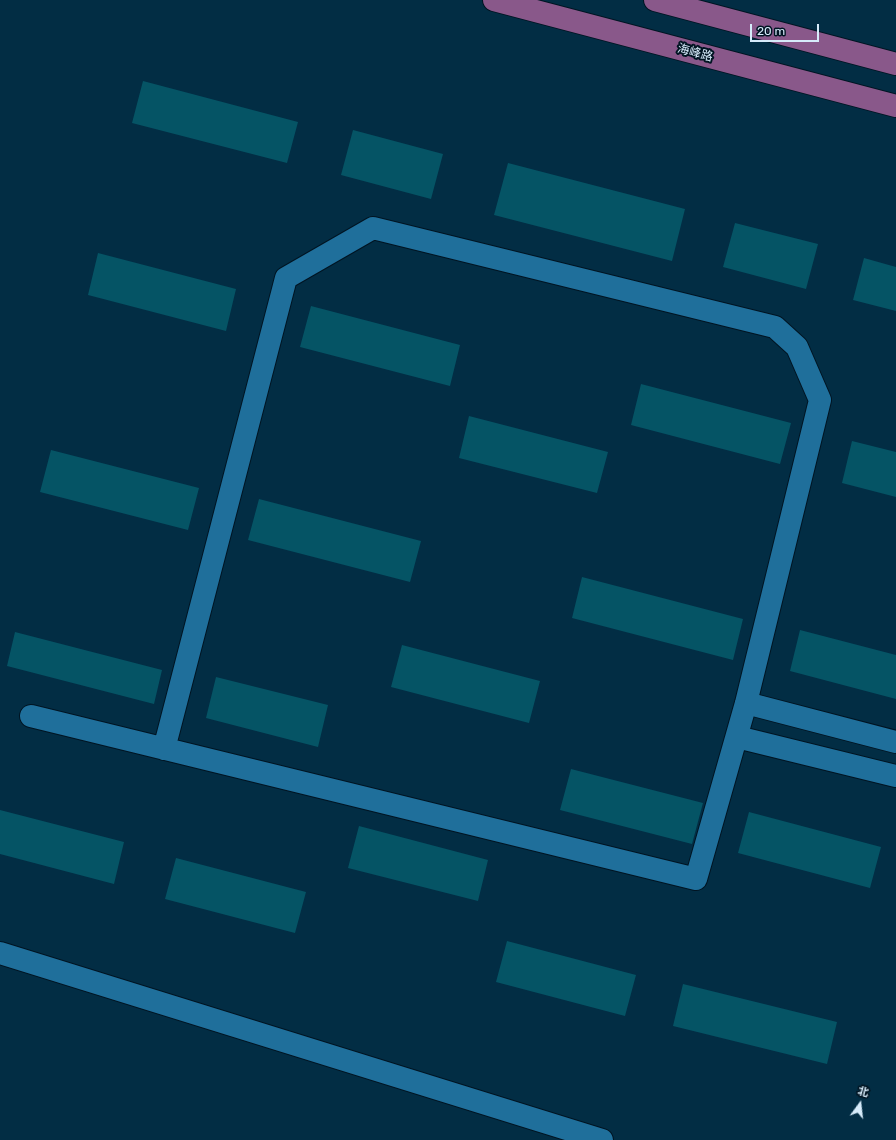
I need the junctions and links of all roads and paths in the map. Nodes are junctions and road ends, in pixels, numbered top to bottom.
1 (494, 0) edge
2 (655, 0) edge
3 (896, 64) edge
4 (896, 106) edge
5 (746, 703) junction
6 (31, 716) dead end
7 (737, 736) junction
8 (896, 742) edge
9 (164, 749) junction
10 (896, 776) edge
11 (0, 953) edge
12 (602, 1140) edge

1 - 4 main road, 海峰路
2 - 3 main road
5 - 7 street
5 - 8 street
5 - 9 street
6 - 9 street
7 - 9 street
7 - 10 street
11 - 12 street

